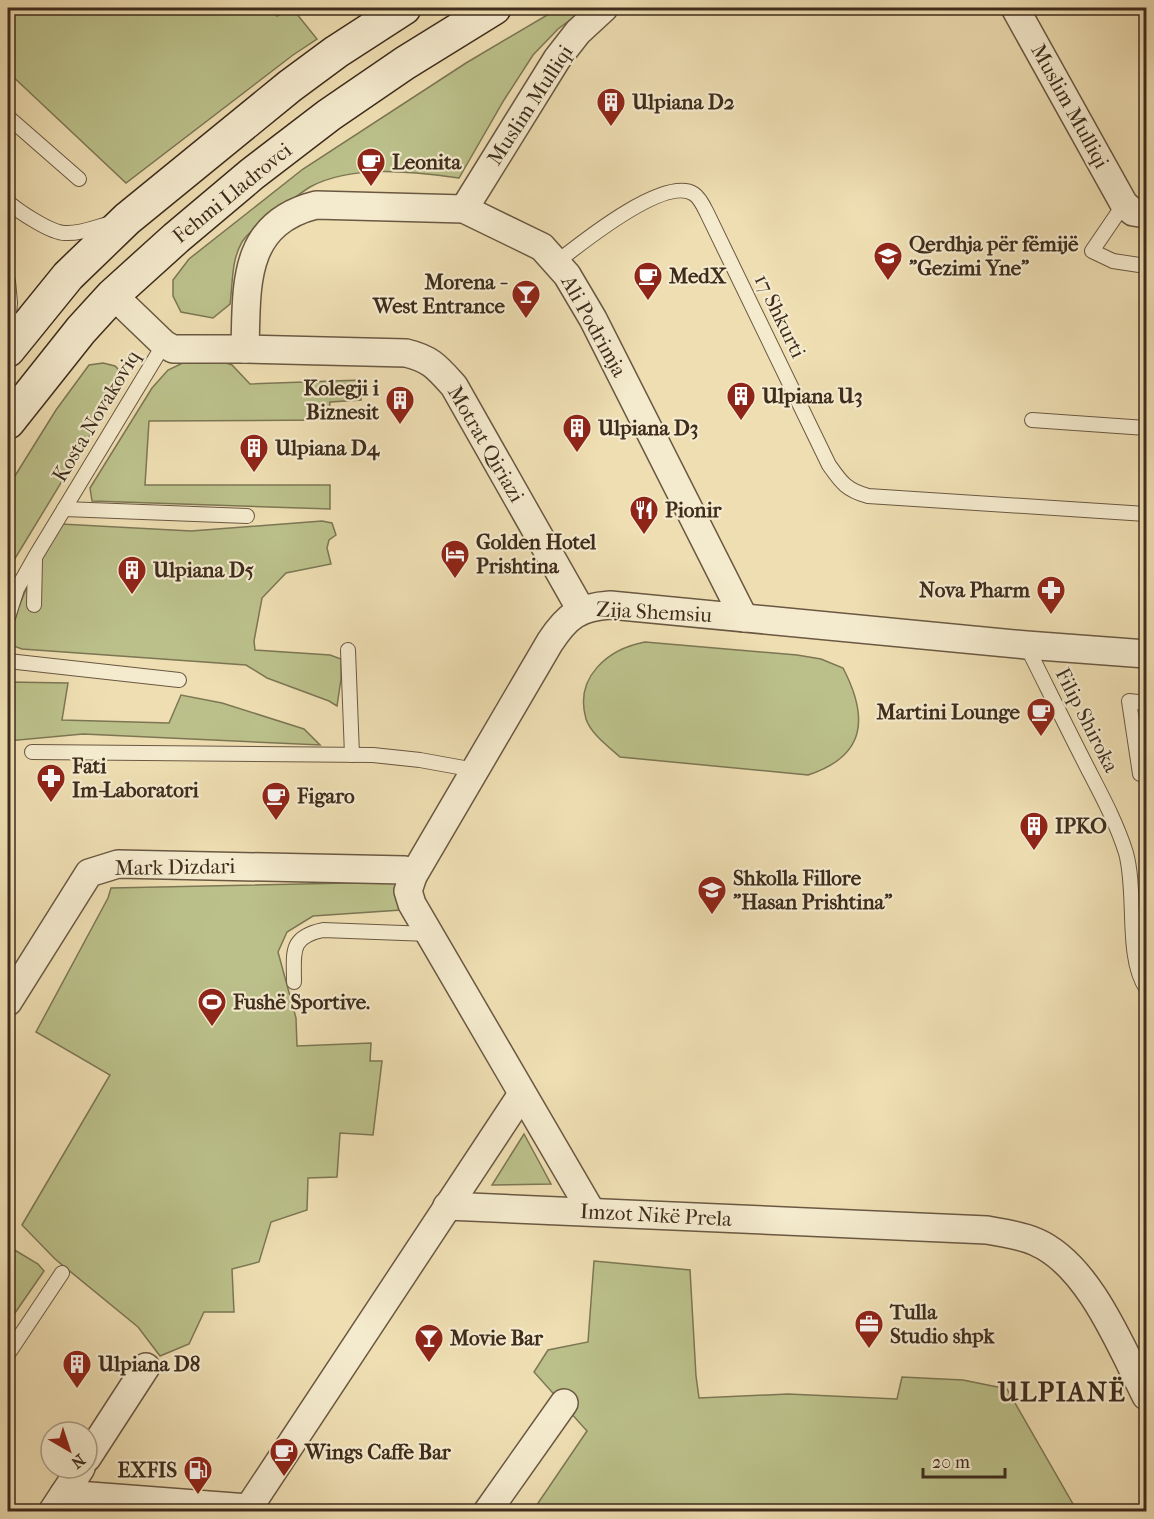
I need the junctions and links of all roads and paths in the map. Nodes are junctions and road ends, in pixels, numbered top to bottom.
1 (404, 8) edge
2 (494, 8) edge
3 (604, 8) edge
4 (1015, 8) edge
5 (8, 117) edge
6 (79, 179) dead end
7 (8, 202) edge
8 (464, 209) junction
9 (1135, 209) edge
10 (128, 219) junction
11 (557, 262) junction
12 (1146, 266) edge
13 (8, 281) edge
14 (113, 295) junction
15 (8, 323) edge
16 (164, 344) junction
17 (245, 349) junction
18 (8, 350) edge
19 (1032, 420) dead end
20 (8, 422) edge
21 (1146, 428) edge
22 (64, 509) junction
23 (1146, 514) edge
24 (247, 516) dead end
25 (35, 558) junction
26 (34, 605) dead end
27 (581, 610) junction
28 (8, 617) edge
29 (744, 618) junction
30 (1026, 645) junction
31 (348, 650) dead end
32 (1146, 654) edge
33 (8, 662) edge
34 (179, 680) dead end
35 (1146, 703) edge
36 (32, 752) dead end
37 (352, 755) junction
38 (475, 770) junction
39 (1146, 774) edge
40 (413, 876) junction
41 (429, 934) junction
42 (294, 982) dead end
43 (1146, 988) edge
44 (8, 1002) edge
45 (522, 1094) junction
46 (447, 1206) junction
47 (591, 1211) junction
48 (62, 1273) dead end
49 (8, 1353) edge
50 (146, 1367) dead end
51 (1146, 1396) edge
52 (564, 1403) dead end
53 (99, 1439) edge
54 (73, 1480) edge
55 (58, 1503) edge
56 (247, 1510) edge
57 (487, 1512) edge

1 - 10 main road
2 - 14 main road, Fehmi Lladrovci
3 - 8 street, Muslim Mulliqi
4 - 9 street, Muslim Mulliqi
5 - 6 lane
7 - 10 lane
8 - 11 street, Ali Podrimja
8 - 17 street, Ali Podrimja
9 - 12 lane, Muslim Mulliqi
10 - 18 main road
11 - 23 lane, 17 Shkurti
11 - 29 street, Ali Podrimja
13 - 15 lane
14 - 16 street
14 - 20 main road, Fehmi Lladrovci
16 - 17 street, Motrat Qiriazi
16 - 22 lane, Kosta Novakoviq
17 - 27 street, Motrat Qiriazi
19 - 21 lane
22 - 24 lane, Kosta Novakoviq
22 - 25 lane, Kosta Novakoviq
25 - 26 lane
25 - 28 lane, Kosta Novakoviq
27 - 29 street, Zija Shemsiu
27 - 38 street, Zija Shemsiu
29 - 30 street, Zija Shemsiu
30 - 32 street, Zija Shemsiu
30 - 43 lane, Filip Shiroka
31 - 37 lane
33 - 34 lane
35 - 39 lane
36 - 37 lane
37 - 38 lane
38 - 40 street, Zija Shemsiu
40 - 41 street, Zija Shemsiu
40 - 44 street, Mark Dizdari
41 - 42 lane
41 - 45 street, Zija Shemsiu
45 - 46 street
45 - 47 street, Zija Shemsiu
46 - 47 street, Imzot Nikë Prela
46 - 56 street
47 - 51 street, Imzot Nikë Prela
48 - 49 lane
50 - 53 street
52 - 57 street
54 - 55 street
55 - 56 street

